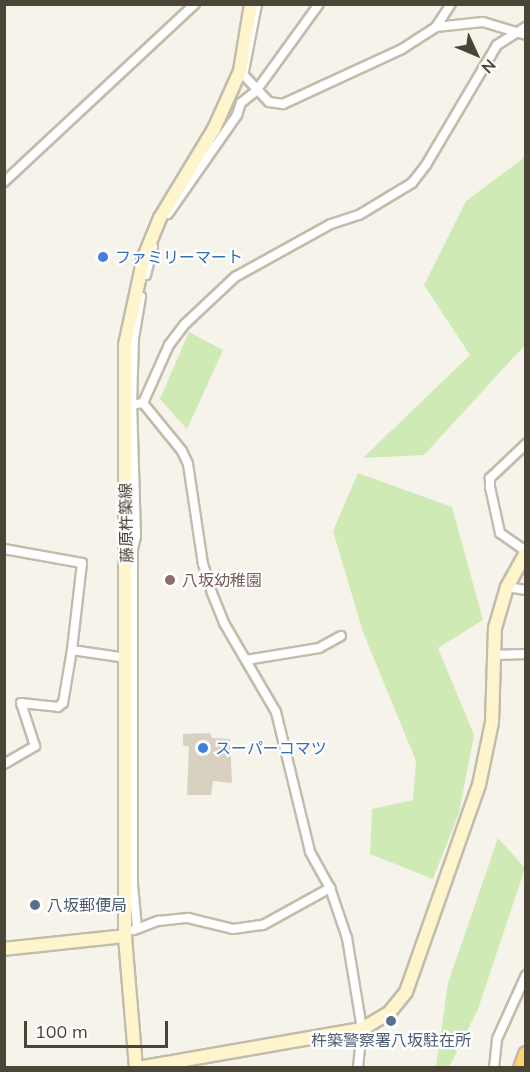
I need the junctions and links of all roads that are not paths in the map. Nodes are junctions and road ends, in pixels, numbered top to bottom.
1 (195, 4) edge
2 (252, 4) edge
3 (257, 4) edge
4 (319, 4) edge
5 (451, 4) edge
6 (436, 27) junction
7 (523, 31) edge
8 (242, 72) junction
9 (256, 91) junction
10 (4, 182) edge
11 (143, 403) junction
12 (128, 406) junction
13 (525, 444) edge
14 (4, 549) edge
15 (525, 552) edge
16 (507, 587) junction
17 (525, 590) edge
18 (341, 636) dead end
19 (72, 650) junction
20 (525, 654) edge
21 (494, 655) junction
22 (126, 658) junction
23 (246, 660) junction
24 (4, 764) edge
25 (330, 888) junction
26 (137, 928) junction
27 (125, 936) junction
28 (4, 949) edge
29 (525, 975) edge
30 (362, 1029) junction
31 (525, 1054) edge
32 (137, 1068) edge
33 (358, 1068) edge
34 (494, 1068) edge
35 (521, 1068) edge

1 - 10 street
2 - 8 main road, 藤原杵築線
3 - 8 street
4 - 9 street
5 - 6 street
6 - 7 street
6 - 9 street
7 - 11 street
8 - 9 street
8 - 12 main road, 藤原杵築線
9 - 12 street
11 - 12 street
11 - 23 street
12 - 22 main road, 藤原杵築線
12 - 26 street
13 - 15 street
14 - 19 street
15 - 16 main road
16 - 17 street
16 - 21 main road
18 - 23 street
19 - 22 street
19 - 24 street
20 - 21 street
21 - 30 main road
22 - 27 main road, 藤原杵築線
23 - 25 street
25 - 26 street
25 - 30 street
26 - 27 street
27 - 28 main road
27 - 32 main road, 藤原杵築線
29 - 34 street
30 - 32 main road
30 - 33 street
31 - 35 highway

